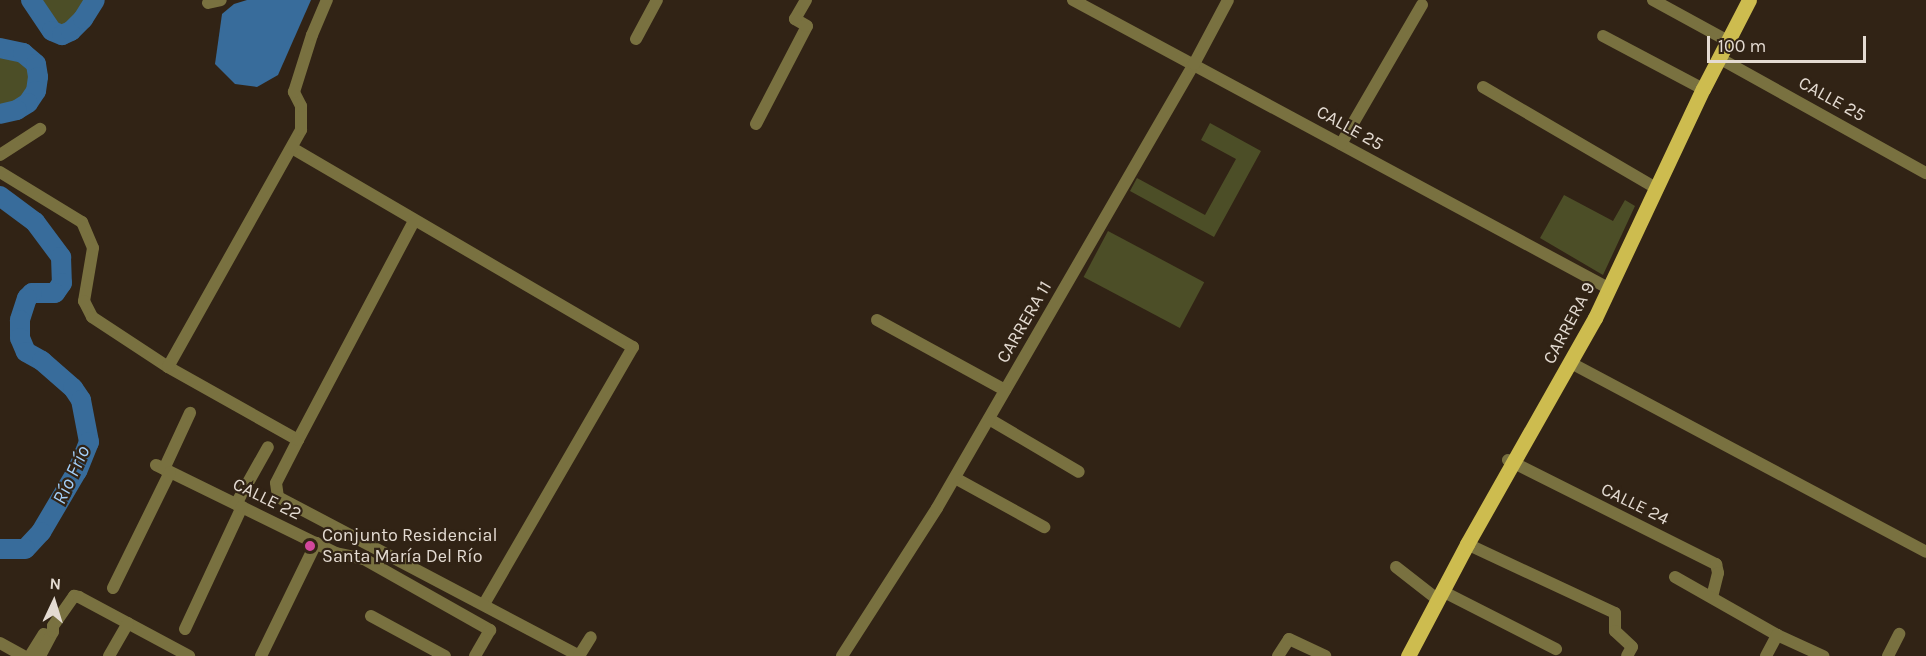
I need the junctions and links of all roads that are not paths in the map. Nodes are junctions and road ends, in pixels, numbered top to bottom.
1 (221, 0) edge
2 (327, 0) edge
3 (657, 0) edge
4 (806, 0) edge
5 (1074, 0) edge
6 (1228, 0) edge
7 (1653, 0) edge
8 (1749, 0) edge
9 (208, 3) dead end
10 (1422, 5) dead end
11 (1603, 36) dead end
12 (636, 39) dead end
13 (1728, 41) junction
14 (1719, 58) junction
15 (1194, 64) junction
16 (1482, 87) dead end
17 (1703, 89) junction
18 (756, 124) dead end
19 (40, 129) dead end
20 (1341, 144) junction
21 (291, 148) junction
22 (0, 155) edge
23 (0, 172) edge
24 (1926, 174) edge
25 (1656, 188) junction
26 (414, 221) junction
27 (1610, 289) junction
28 (877, 320) dead end
29 (1571, 363) junction
30 (168, 367) junction
31 (1005, 390) junction
32 (190, 413) dead end
33 (989, 419) junction
34 (298, 440) junction
35 (268, 447) dead end
36 (1510, 461) junction
37 (163, 468) junction
38 (1079, 472) dead end
39 (954, 478) junction
40 (239, 506) junction
41 (1044, 527) dead end
42 (316, 543) junction
43 (1467, 544) junction
44 (1926, 552) edge
45 (1396, 567) dead end
46 (1675, 577) dead end
47 (114, 588) dead end
48 (1440, 595) junction
49 (1712, 597) junction
50 (484, 604) junction
51 (371, 616) dead end
52 (128, 623) junction
53 (53, 626) junction
54 (184, 629) dead end
55 (1899, 634) dead end
56 (1777, 635) junction
57 (591, 637) dead end
58 (0, 643) edge
59 (1556, 649) dead end
60 (183, 654) edge
61 (1412, 655) edge
62 (1818, 655) edge
63 (23, 656) edge
64 (30, 656) edge
65 (40, 656) edge
66 (109, 656) edge
67 (261, 656) edge
68 (445, 656) edge
69 (475, 656) edge
70 (842, 656) edge
71 (1278, 656) edge
72 (1325, 656) edge
73 (1627, 656) edge
74 (1766, 656) edge
75 (1888, 656) edge

1 - 9 street
2 - 21 street
3 - 12 street
4 - 18 street
5 - 15 street, CALLE 25
6 - 15 street, CARRERA 11
7 - 13 street
8 - 13 main road, CARRERA 9
10 - 20 street
11 - 17 street
13 - 14 main road, CARRERA 9
14 - 17 main road, CARRERA 9
14 - 24 street, CALLE 25
15 - 20 street, CALLE 25
15 - 31 street, CARRERA 11
16 - 25 street
17 - 25 main road, CARRERA 9
19 - 22 street
20 - 27 street, CALLE 25
21 - 26 street
21 - 30 street
23 - 30 street
25 - 27 main road, CARRERA 9
26 - 34 street
26 - 50 street
27 - 29 main road, CARRERA 9
28 - 31 street
29 - 36 main road, CARRERA 9
29 - 44 street
30 - 34 street
31 - 33 street, CARRERA 11
32 - 37 street
33 - 38 street
33 - 39 street, CARRERA 11
34 - 50 street
35 - 40 street
36 - 43 main road, CARRERA 9
36 - 49 street, CALLE 24
37 - 40 street, CALLE 22
37 - 47 street
39 - 41 street
39 - 70 street, CARRERA 11
40 - 42 street, CALLE 22
40 - 54 street
42 - 67 street
42 - 69 street, CALLE 22
43 - 48 main road, CARRERA 9
43 - 73 street
45 - 48 street
46 - 49 street
48 - 59 street
48 - 61 main road, CARRERA 9
49 - 56 street
50 - 57 street
51 - 68 street
52 - 53 street
52 - 60 street
52 - 66 street
53 - 64 street
53 - 65 street
55 - 75 street
56 - 62 street
56 - 74 street
58 - 63 street
71 - 72 street

